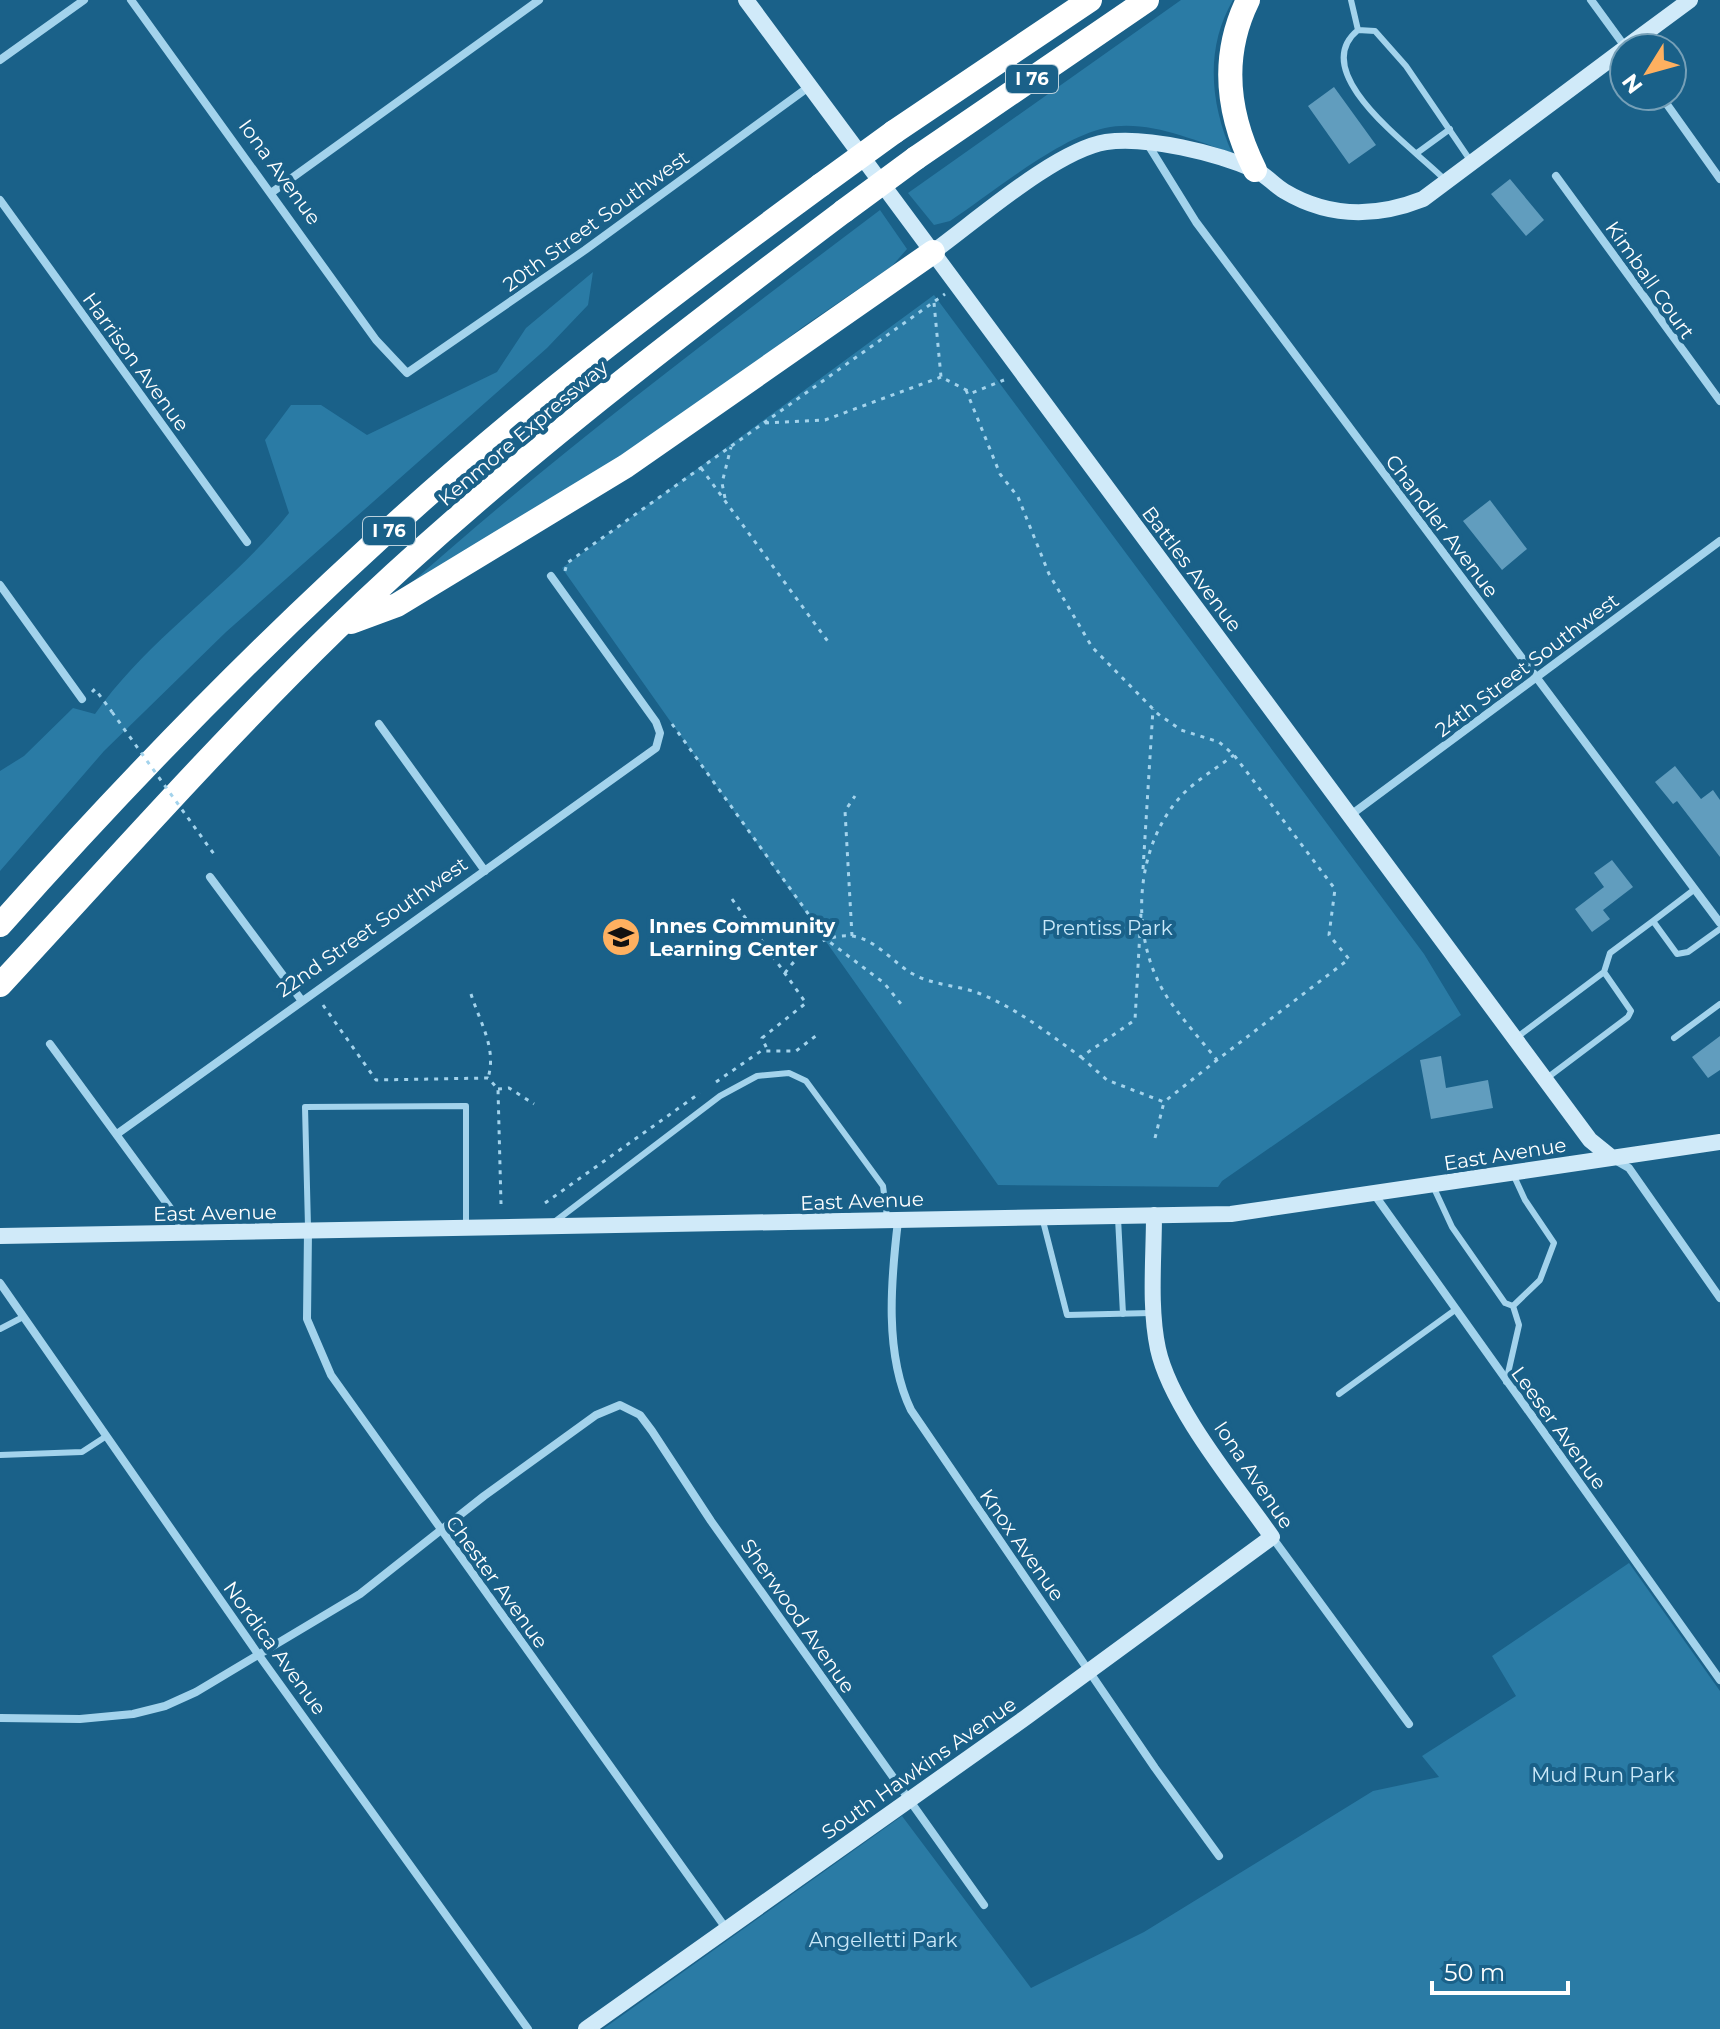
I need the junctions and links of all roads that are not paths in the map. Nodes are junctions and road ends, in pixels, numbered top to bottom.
1 (84, 0) edge
2 (146, 0) edge
3 (539, 0) edge
4 (746, 0) edge
5 (1087, 0) edge
6 (1147, 0) edge
7 (1248, 0) edge
8 (1351, 0) edge
9 (1591, 0) edge
10 (1690, 0) edge
11 (134, 3) edge
12 (1358, 30) junction
13 (1614, 32) edge
14 (1647, 32) edge
15 (0, 60) edge
16 (1608, 61) edge
17 (810, 86) junction
18 (1672, 112) edge
19 (1450, 129) junction
20 (1147, 142) junction
21 (1417, 153) junction
22 (1472, 163) junction
23 (1255, 170) junction
24 (1556, 176) dead end
25 (1720, 179) edge
26 (1447, 181) junction
27 (271, 193) junction
28 (0, 200) edge
29 (933, 252) junction
30 (398, 367) joint
31 (1720, 401) edge
32 (1720, 541) edge
33 (247, 542) dead end
34 (551, 576) dead end
35 (0, 585) edge
36 (338, 628) junction
37 (1536, 678) junction
38 (82, 699) road end
39 (379, 724) dead end
40 (1352, 814) junction
41 (485, 871) junction
42 (210, 877) dead end
43 (1695, 889) junction
44 (1717, 911) edge
45 (1653, 921) junction
46 (1720, 923) edge
47 (0, 925) edge
48 (1720, 929) edge
49 (1604, 972) junction
50 (0, 985) edge
51 (302, 1001) junction
52 (1720, 1004) edge
53 (1516, 1038) junction
54 (1674, 1038) dead end
55 (50, 1044) dead end
56 (1546, 1079) junction
57 (117, 1134) junction
58 (1720, 1142) edge
59 (1611, 1157) junction
60 (1513, 1174) junction
61 (1433, 1186) junction
62 (1374, 1194) junction
63 (1118, 1215) junction
64 (1154, 1215) junction
65 (1041, 1216) junction
66 (893, 1220) junction
67 (547, 1228) junction
68 (466, 1229) junction
69 (308, 1231) junction
70 (184, 1233) junction
71 (0, 1236) edge
72 (0, 1283) edge
73 (1720, 1298) edge
74 (1513, 1306) junction
75 (1455, 1310) junction
76 (1155, 1313) junction
77 (1123, 1314) junction
78 (23, 1317) junction
79 (0, 1329) edge
80 (1506, 1382) junction
81 (1339, 1394) dead end
82 (105, 1437) junction
83 (0, 1455) edge
84 (440, 1529) junction
85 (1272, 1537) junction
86 (258, 1654) junction
87 (1089, 1669) junction
88 (1720, 1680) edge
89 (0, 1718) edge
90 (1409, 1724) dead end
91 (908, 1802) junction
92 (1219, 1856) dead end
93 (984, 1905) dead end
94 (725, 1927) junction
95 (528, 2029) edge
96 (586, 2029) edge

1 - 15 street
2 - 11 street
3 - 27 street
4 - 17 street, Battles Avenue
5 - 47 highway, Kenmore Expressway / I 76, bridge
6 - 36 highway, Kenmore Expressway / I 76, bridge
7 - 23 highway
8 - 12 lane
9 - 13 street
10 - 14 street
11 - 27 street, Iona Avenue
12 - 19 lane
12 - 21 lane
16 - 22 street
17 - 29 street, Battles Avenue
17 - 30 street, 20th Street Southwest
18 - 25 street
19 - 21 lane
19 - 22 lane
20 - 23 street
20 - 29 street
20 - 37 street, Chandler Avenue
21 - 26 lane
22 - 26 street
23 - 26 street
24 - 31 street, Kimball Court
27 - 30 street, Iona Avenue
28 - 33 street, Harrison Avenue
29 - 36 highway
29 - 40 street, Battles Avenue
32 - 37 street, 24th Street Southwest
34 - 41 street, 22nd Street Southwest
35 - 38 street
36 - 50 highway, Kenmore Expressway / I 76
37 - 40 street, 24th Street Southwest
37 - 43 street, Chandler Avenue
39 - 41 street
40 - 53 street, Battles Avenue
41 - 51 street, 22nd Street Southwest
42 - 51 street
43 - 44 street, Chandler Avenue
43 - 45 lane
44 - 46 street, Chandler Avenue
45 - 48 lane
45 - 49 lane
49 - 53 lane
49 - 56 lane
51 - 57 street, 22nd Street Southwest
52 - 54 lane
53 - 56 street, Battles Avenue
55 - 57 street
56 - 59 street, Battles Avenue
57 - 70 street
58 - 59 street, East Avenue
59 - 60 street, East Avenue
59 - 73 street
60 - 61 street, East Avenue
60 - 74 lane
61 - 62 street, East Avenue
61 - 74 lane
62 - 64 street, East Avenue
62 - 75 street, Leeser Avenue
63 - 64 street, East Avenue
63 - 65 street, East Avenue
63 - 77 lane
64 - 76 street, Iona Avenue
65 - 66 street, East Avenue
65 - 77 lane
66 - 67 street, East Avenue
66 - 67 lane
66 - 87 street, Knox Avenue
67 - 68 street, East Avenue
68 - 69 street, East Avenue
68 - 69 lane
69 - 70 street, East Avenue
69 - 84 street, Chester Avenue
70 - 71 street, East Avenue
72 - 78 street, Nordica Avenue
74 - 80 lane
75 - 80 street, Leeser Avenue
75 - 81 lane
76 - 77 lane
76 - 85 street, Iona Avenue
78 - 79 lane
78 - 82 street, Nordica Avenue
80 - 88 street, Leeser Avenue
82 - 83 lane
82 - 86 street, Nordica Avenue
84 - 86 street, Sherwood Avenue
84 - 91 street, Sherwood Avenue
84 - 94 street, Chester Avenue
85 - 87 street, South Hawkins Avenue
85 - 90 street, Iona Avenue
86 - 89 street, Sherwood Avenue
86 - 95 street, Nordica Avenue
87 - 91 street, South Hawkins Avenue
87 - 92 street, Knox Avenue
91 - 93 street, Sherwood Avenue
91 - 94 street, South Hawkins Avenue
94 - 96 street, South Hawkins Avenue

